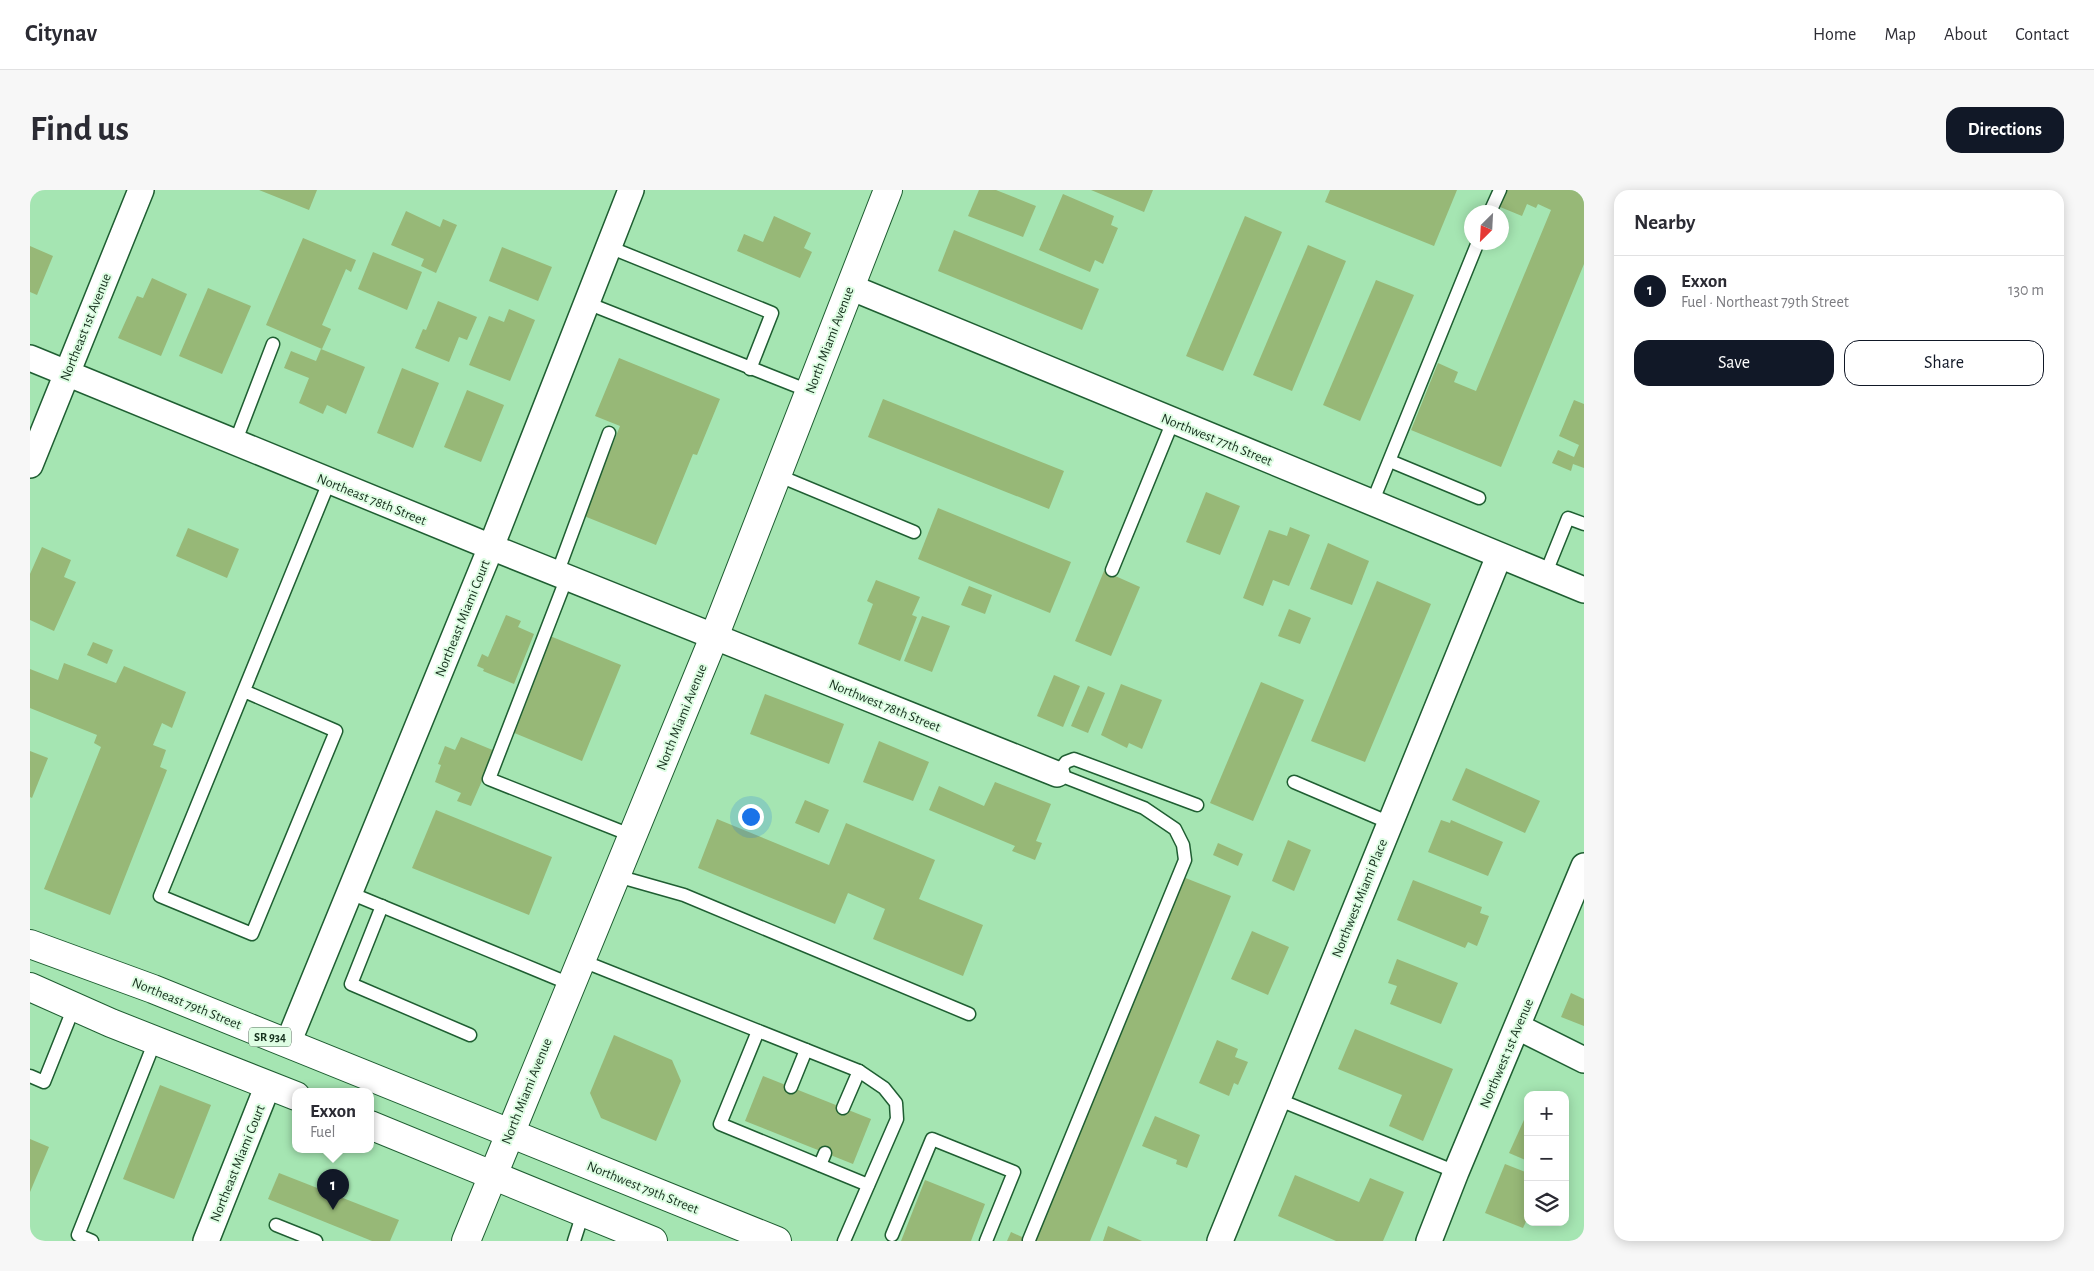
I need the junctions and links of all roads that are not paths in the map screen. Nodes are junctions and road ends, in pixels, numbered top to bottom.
1 (141, 190) edge
2 (631, 190) edge
3 (888, 190) edge
4 (1500, 190) edge
5 (1493, 205) edge
6 (609, 246) junction
7 (1475, 250) edge
8 (850, 287) junction
9 (587, 303) junction
10 (273, 344) dead end
11 (30, 358) edge
12 (750, 369) junction
13 (67, 373) junction
14 (809, 391) junction
15 (1173, 421) junction
16 (609, 433) dead end
17 (235, 444) junction
18 (1390, 462) junction
19 (30, 465) edge
20 (776, 475) junction
21 (330, 482) junction
22 (1478, 498) dead end
23 (1372, 503) junction
24 (1584, 524) edge
25 (914, 532) dead end
26 (491, 547) junction
27 (1499, 556) junction
28 (1112, 570) dead end
29 (1545, 574) junction
30 (562, 576) junction
31 (1584, 590) edge
32 (714, 637) junction
33 (244, 691) junction
34 (1057, 774) junction
35 (1294, 782) dead end
36 (1197, 805) dead end
37 (1390, 823) junction
38 (633, 836) junction
39 (1584, 866) edge
40 (617, 876) junction
41 (350, 893) junction
42 (382, 906) junction
43 (30, 944) edge
44 (575, 972) junction
45 (30, 987) edge
46 (74, 1007) junction
47 (969, 1014) dead end
48 (1518, 1027) junction
49 (758, 1031) junction
50 (470, 1035) dead end
51 (155, 1040) junction
52 (288, 1044) junction
53 (806, 1050) junction
54 (1584, 1060) edge
55 (859, 1071) junction
56 (30, 1076) edge
57 (268, 1085) junction
58 (791, 1087) dead end
59 (292, 1094) edge
60 (1277, 1100) junction
61 (843, 1108) dead end
62 (374, 1128) edge
63 (509, 1133) junction
64 (825, 1153) dead end
65 (820, 1165) junction
66 (1456, 1172) junction
67 (492, 1175) junction
68 (868, 1185) junction
69 (583, 1213) junction
70 (276, 1224) dead end
71 (892, 1235) dead end
72 (1029, 1240) edge
73 (92, 1241) edge
74 (206, 1241) edge
75 (316, 1241) edge
76 (466, 1241) edge
77 (574, 1241) edge
78 (653, 1241) edge
79 (777, 1241) edge
80 (844, 1241) edge
81 (986, 1241) edge
82 (1220, 1241) edge
83 (1430, 1241) edge

1 - 13 street, Northeast 1st Avenue
2 - 6 street, Northeast Miami Court
3 - 8 main road, North Miami Avenue
4 - 5 lane
6 - 9 street, Northeast Miami Court
6 - 12 lane
7 - 18 lane
8 - 14 main road, North Miami Avenue
8 - 15 street, Northwest 77th Street
9 - 12 lane
9 - 26 street, Northeast Miami Court
10 - 17 lane
11 - 13 street, Northeast 78th Street
12 - 14 lane
13 - 17 street, Northeast 78th Street
13 - 19 street, Northeast 1st Avenue
14 - 20 main road, North Miami Avenue
15 - 23 street, Northwest 77th Street
15 - 28 lane
16 - 30 lane
17 - 21 street, Northeast 78th Street
18 - 22 lane
18 - 23 lane
20 - 25 lane
20 - 32 main road, North Miami Avenue
21 - 26 street, Northeast 78th Street
21 - 33 lane
23 - 27 street, Northwest 77th Street
24 - 29 lane
26 - 30 street, Northeast 78th Street
26 - 41 street, Northeast Miami Court
27 - 29 street, Northwest 77th Street
27 - 37 street, Northwest Miami Place
29 - 31 street, Northwest 77th Street
30 - 32 street, Northeast 78th Street
30 - 38 lane
32 - 34 street, Northwest 78th Street
32 - 38 main road, North Miami Avenue
33 - 33 lane
34 - 36 lane
34 - 72 lane
35 - 37 lane
37 - 60 street, Northwest Miami Place
38 - 40 main road, North Miami Avenue
39 - 48 street, Northwest 1st Avenue
40 - 44 main road, North Miami Avenue
40 - 47 lane
41 - 42 lane
41 - 52 street, Northeast Miami Court
42 - 44 lane
42 - 50 lane
43 - 52 main road, Northeast 79th Street / SR 934
44 - 49 lane
44 - 63 main road, North Miami Avenue
45 - 46 main road
46 - 51 main road
46 - 56 lane
48 - 54 street
48 - 66 street, Northwest 1st Avenue
49 - 53 lane
49 - 65 lane
51 - 57 main road
51 - 73 lane
52 - 63 main road, Northeast 79th Street / SR 934
53 - 55 lane
53 - 58 lane
55 - 61 lane
55 - 68 lane
57 - 59 main road
57 - 74 street, Northeast Miami Court
60 - 66 lane
60 - 82 street, Northwest Miami Place
62 - 67 main road
63 - 67 main road, North Miami Avenue
63 - 79 main road, Northwest 79th Street / SR 934
64 - 65 lane
65 - 68 lane
66 - 83 street, Northwest 1st Avenue
67 - 69 main road
67 - 76 main road, North Miami Avenue
68 - 80 lane
69 - 77 lane
69 - 78 main road
70 - 75 lane
71 - 81 lane

